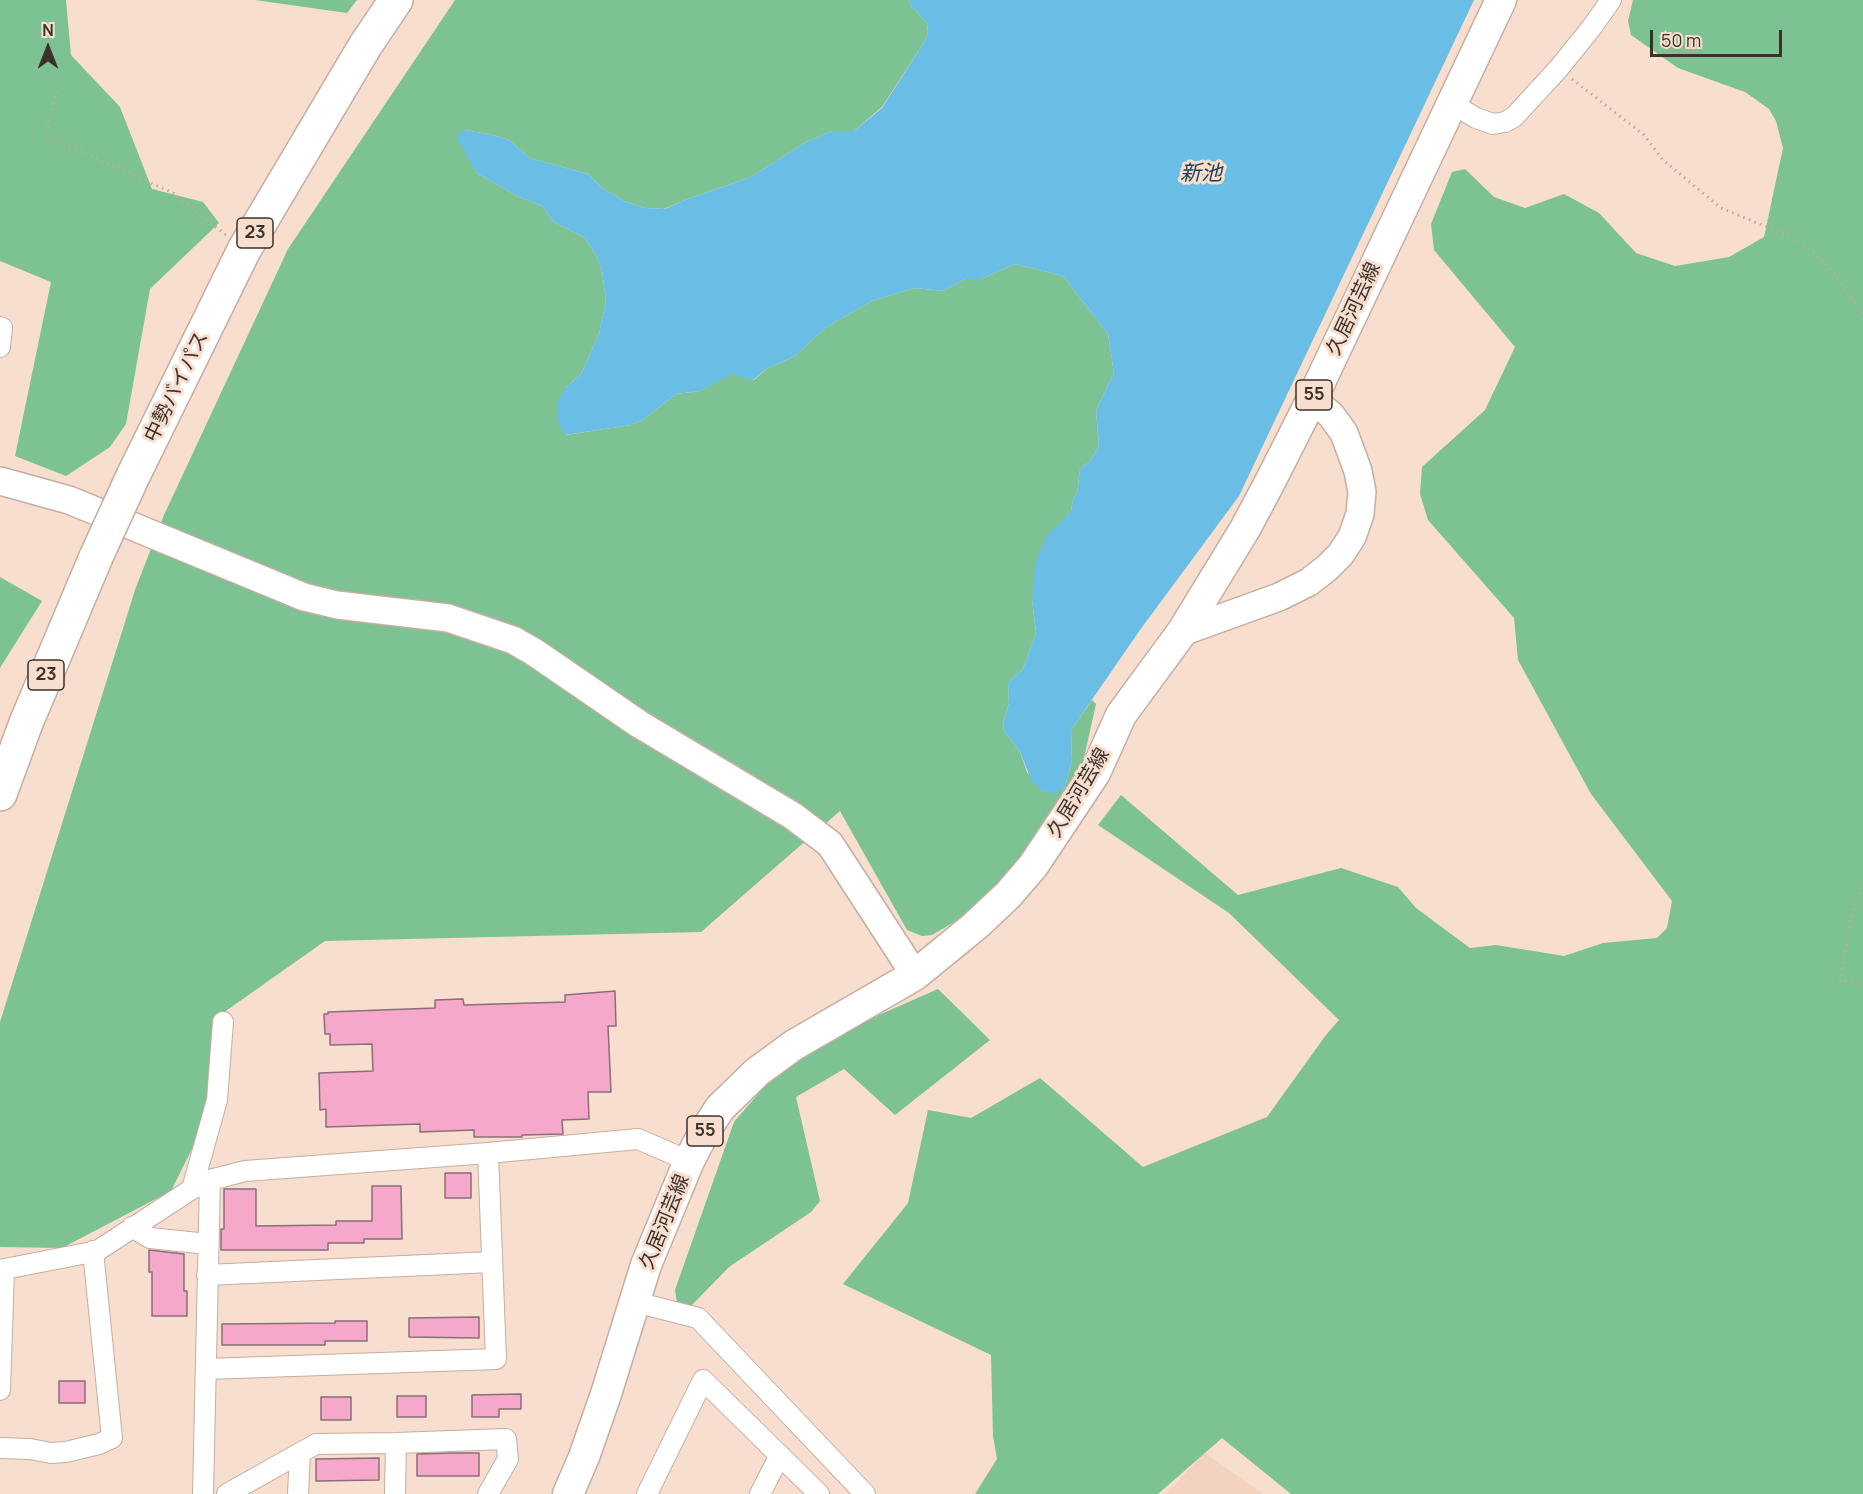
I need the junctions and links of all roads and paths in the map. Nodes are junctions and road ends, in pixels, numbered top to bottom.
1 (396, 0) edge
2 (1501, 0) edge
3 (1611, 0) edge
4 (1559, 68) junction
5 (57, 91) dead end
6 (1451, 103) junction
7 (244, 250) junction
8 (1863, 313) edge
9 (0, 327) edge
10 (0, 347) edge
11 (1312, 399) junction
12 (0, 481) edge
13 (1182, 632) junction
14 (0, 794) edge
15 (1863, 887) edge
16 (915, 975) junction
17 (1863, 982) edge
18 (223, 1022) dead end
19 (488, 1153) junction
20 (689, 1161) junction
21 (210, 1180) junction
22 (192, 1190) junction
23 (132, 1227) junction
24 (208, 1244) junction
25 (93, 1251) junction
26 (492, 1262) junction
27 (2, 1269) edge
28 (207, 1275) junction
29 (635, 1302) junction
30 (206, 1369) junction
31 (0, 1389) edge
32 (396, 1443) junction
33 (0, 1448) edge
34 (300, 1453) junction
35 (780, 1455) junction
36 (203, 1494) edge
37 (227, 1494) edge
38 (298, 1494) edge
39 (395, 1494) edge
40 (488, 1494) edge
41 (568, 1494) edge
42 (647, 1494) edge
43 (760, 1494) edge
44 (819, 1494) edge
45 (865, 1494) edge

1 - 7 highway, 中勢バイパス / 23
2 - 6 main road, 久居河芸線 / 55
3 - 4 street
4 - 6 street
4 - 8 path
5 - 7 path
6 - 11 main road, 久居河芸線 / 55
7 - 14 highway, 中勢バイパス / 23, bridge
9 - 10 street
11 - 13 main road, 久居河芸線 / 55
11 - 13 street
12 - 16 street
13 - 16 main road, 久居河芸線 / 55
15 - 17 path
16 - 20 main road, 久居河芸線 / 55
18 - 22 street
19 - 20 street
19 - 21 street
19 - 26 street
20 - 29 main road, 久居河芸線 / 55
21 - 22 street
21 - 24 street
22 - 23 street
23 - 24 street
23 - 25 street
24 - 28 street
25 - 27 street
25 - 33 street
26 - 28 street
26 - 30 street
27 - 31 street
28 - 30 street
29 - 41 main road, 久居河芸線 / 55
29 - 45 street
30 - 36 street
32 - 34 street
32 - 39 street
32 - 40 street
34 - 37 street
34 - 38 street
35 - 42 street
35 - 43 street
35 - 44 street

